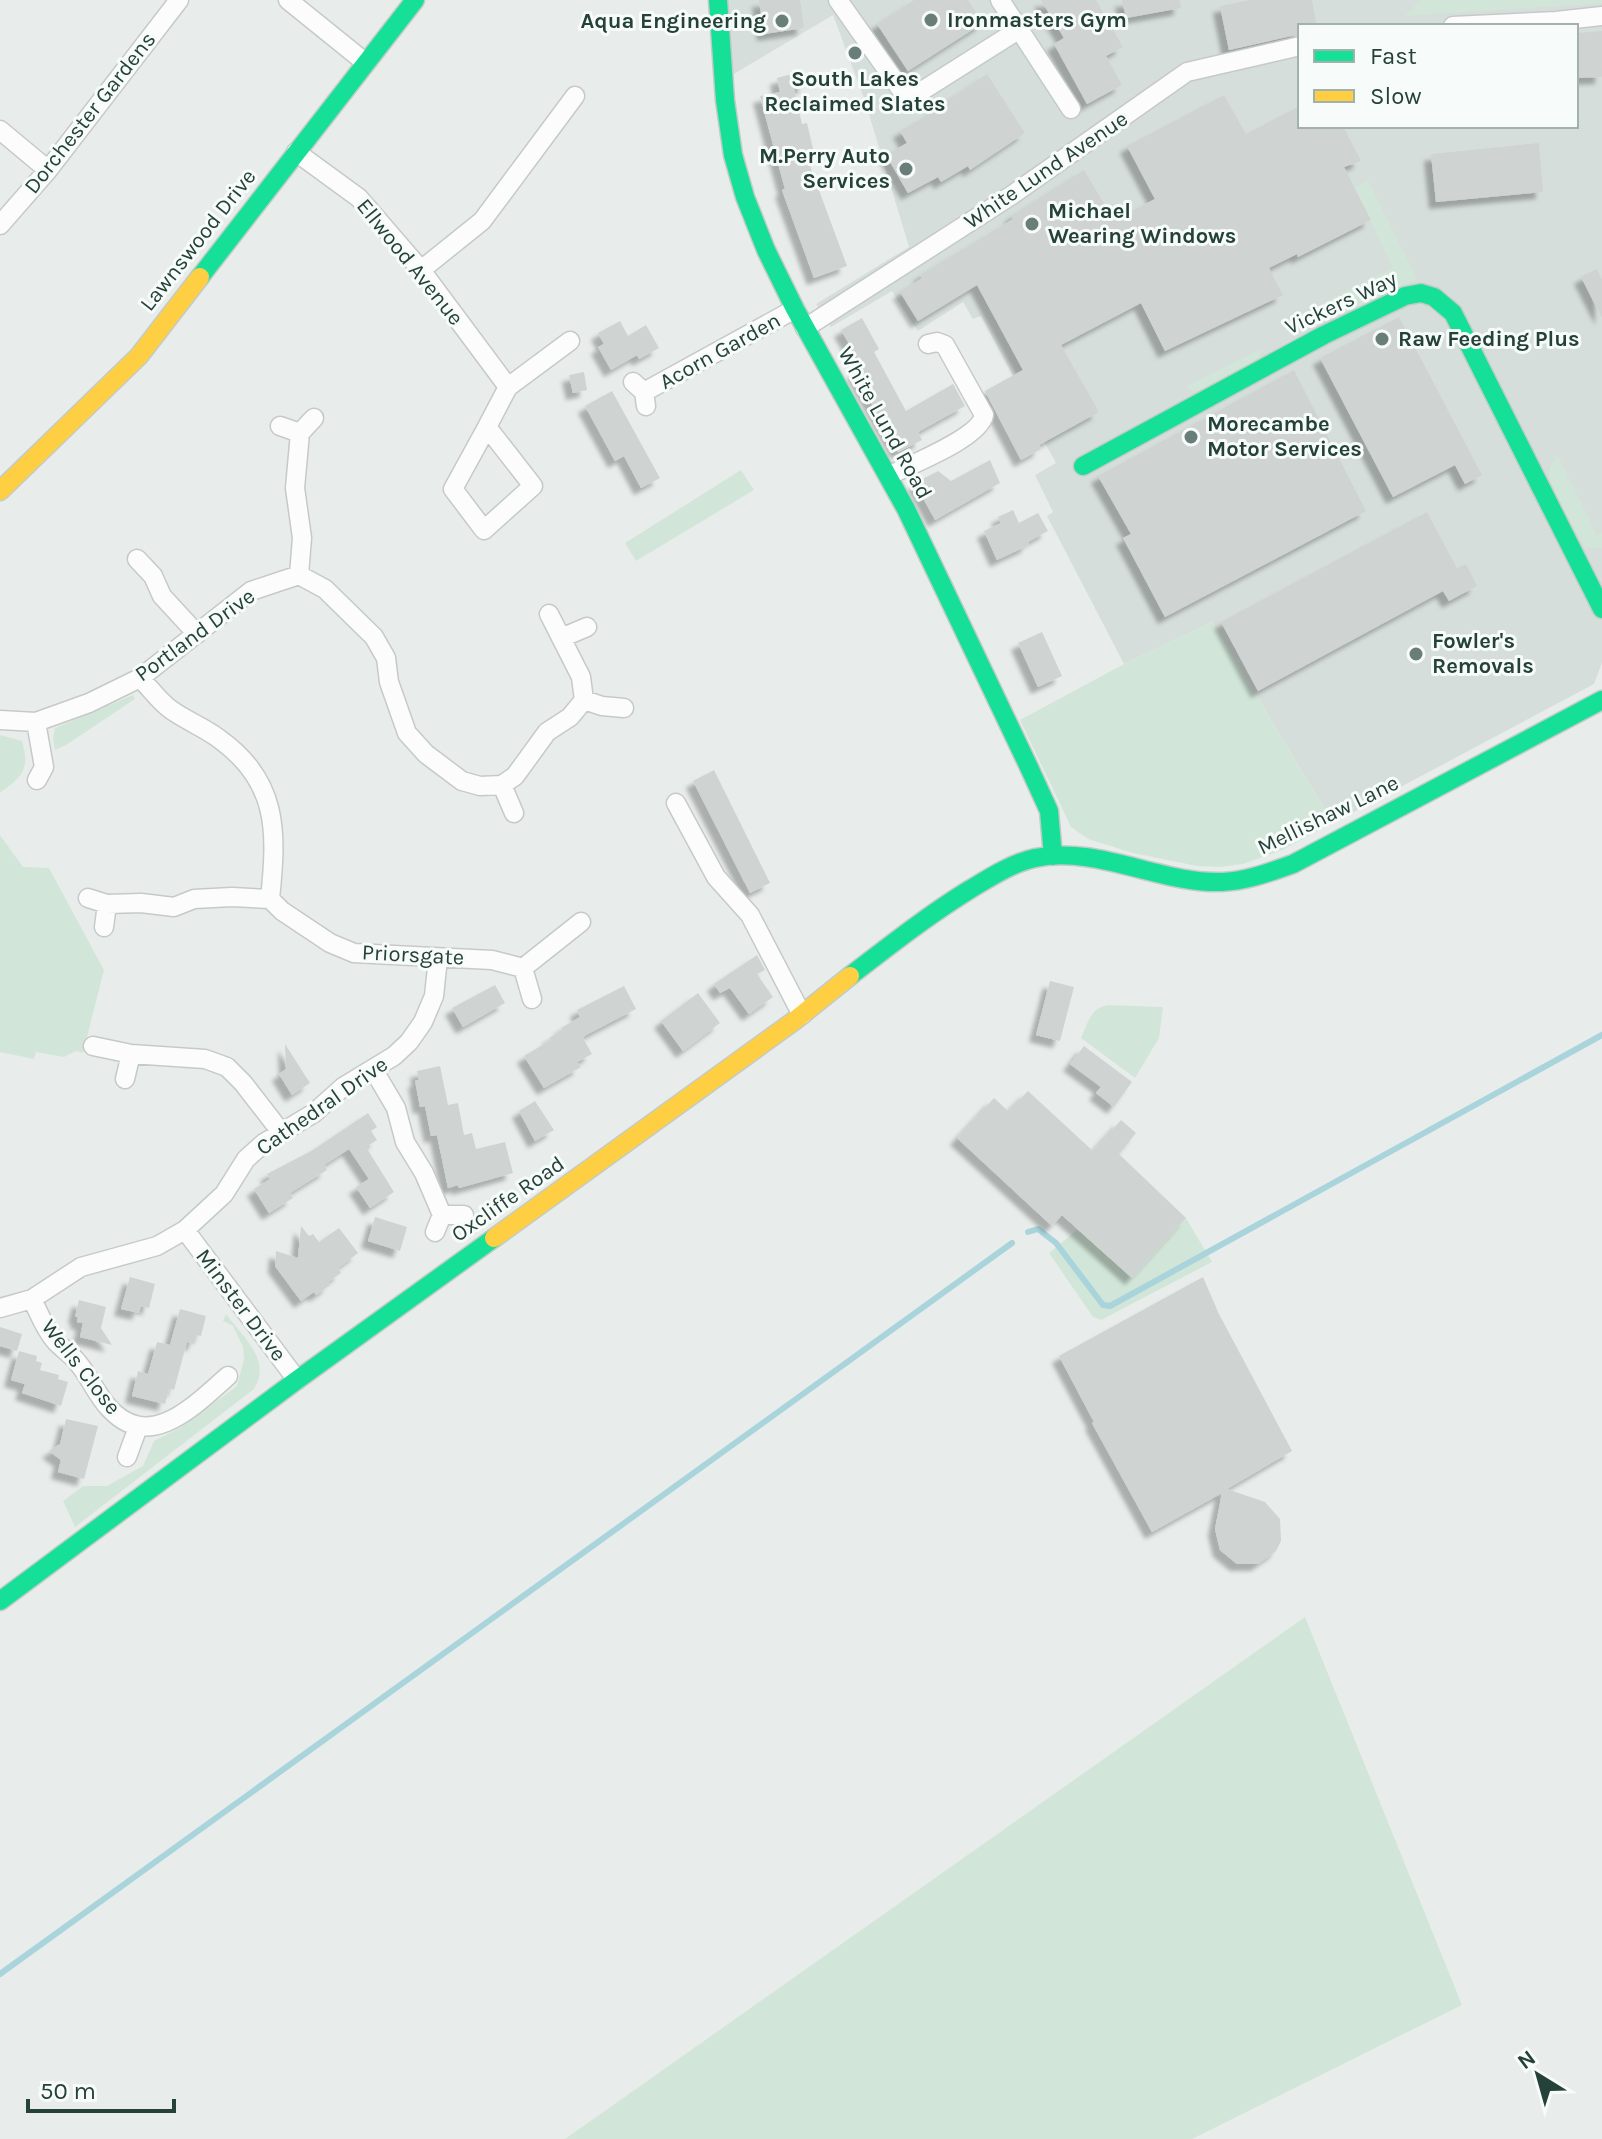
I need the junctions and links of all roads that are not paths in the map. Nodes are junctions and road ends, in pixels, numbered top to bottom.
1 (179, 0) edge
2 (288, 0) edge
3 (415, 0) edge
4 (718, 0) edge
5 (838, 0) edge
6 (1000, 0) edge
7 (1602, 16) edge
8 (1494, 24) edge
9 (1018, 30) junction
10 (1298, 46) edge
11 (366, 63) junction
12 (575, 96) dead end
13 (1071, 109) dead end
14 (0, 130) edge
15 (296, 152) junction
16 (48, 170) junction
17 (0, 225) edge
18 (421, 270) junction
19 (795, 309) junction
20 (805, 328) junction
21 (570, 341) dead end
22 (928, 344) dead end
23 (508, 387) junction
24 (641, 393) dead end
25 (314, 418) dead end
26 (280, 426) dead end
27 (487, 427) junction
28 (300, 433) junction
29 (1083, 466) dead end
30 (888, 476) junction
31 (0, 491) edge
32 (131, 556) dead end
33 (299, 575) junction
34 (1602, 609) edge
35 (549, 614) dead end
36 (587, 627) dead end
37 (197, 634) junction
38 (561, 638) junction
39 (140, 678) junction
40 (584, 700) junction
41 (1602, 700) edge
42 (617, 711) dead end
43 (0, 720) edge
44 (36, 722) junction
45 (44, 773) dead end
46 (502, 785) junction
47 (676, 803) dead end
48 (514, 813) dead end
49 (1053, 856) junction
50 (88, 898) dead end
51 (270, 899) junction
52 (107, 904) junction
53 (569, 924) dead end
54 (104, 927) dead end
55 (438, 958) junction
56 (523, 968) junction
57 (532, 999) dead end
58 (802, 1015) junction
59 (93, 1046) dead end
60 (131, 1054) junction
61 (373, 1069) junction
62 (125, 1079) dead end
63 (281, 1132) junction
64 (464, 1215) dead end
65 (185, 1230) junction
66 (32, 1299) junction
67 (0, 1308) edge
68 (297, 1380) junction
69 (216, 1381) dead end
70 (138, 1427) junction
71 (127, 1457) dead end
72 (0, 1601) edge

1 - 16 street, Dorchester Gardens
2 - 11 street
3 - 11 street, Lawnswood Drive
4 - 19 street, White Lund Road
5 - 9 street
6 - 9 street
7 - 8 street
9 - 13 street
10 - 20 street, White Lund Avenue
11 - 15 street, Lawnswood Drive
12 - 18 street
14 - 16 street
15 - 18 street, Ellwood Avenue
15 - 31 street, Lawnswood Drive
16 - 17 street, Dorchester Gardens
18 - 23 street, Ellwood Avenue
19 - 20 street, White Lund Road
19 - 24 street, Acorn Garden
20 - 30 street, White Lund Road
21 - 23 street
22 - 30 street
23 - 27 street
25 - 28 street
26 - 28 street
27 - 27 street
28 - 33 street
29 - 34 street, Vickers Way
30 - 49 street, White Lund Road
32 - 37 street
33 - 37 street, Portland Drive
33 - 46 street
35 - 38 street
36 - 38 street
37 - 39 street, Portland Drive
38 - 40 street
39 - 44 street, Portland Drive
39 - 51 street
40 - 42 street
40 - 46 street
41 - 49 street, Mellishaw Lane
43 - 44 street, Portland Drive
44 - 45 street
46 - 48 street
47 - 58 street
49 - 58 street, Oxcliffe Road
50 - 52 street
51 - 52 street
51 - 55 street, Priorsgate
52 - 54 street
53 - 56 street
55 - 56 street, Priorsgate
55 - 61 street, Cathedral Drive
56 - 57 street
58 - 68 street, Oxcliffe Road
59 - 60 street
60 - 62 street
60 - 63 street
61 - 63 street, Cathedral Drive
61 - 64 street
63 - 65 street, Cathedral Drive
65 - 66 street, Cathedral Drive
65 - 68 street, Minster Drive
66 - 67 street, Cathedral Drive
66 - 70 street, Wells Close
68 - 72 street, Oxcliffe Road
69 - 70 street, Wells Close
70 - 71 street, Wells Close

